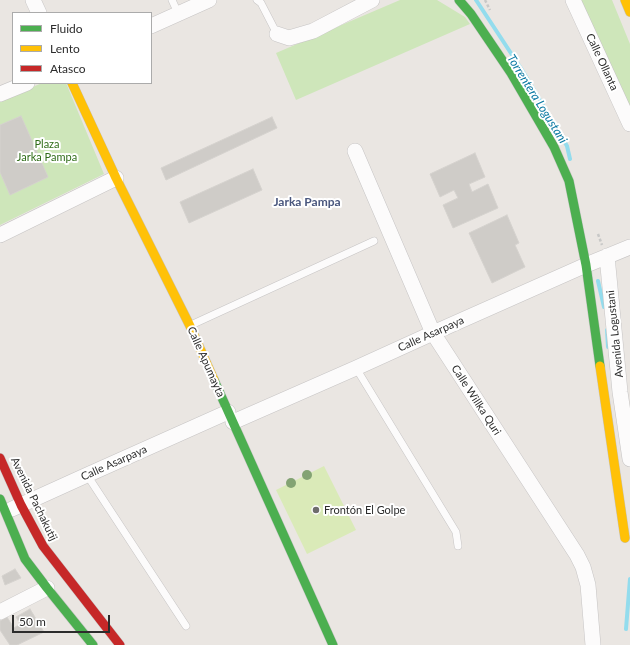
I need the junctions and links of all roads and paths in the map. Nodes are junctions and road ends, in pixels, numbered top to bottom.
1 (33, 0) edge
2 (208, 0) edge
3 (257, 0) edge
4 (372, 0) edge
5 (459, 0) edge
6 (573, 0) edge
7 (625, 0) edge
8 (175, 6) edge
9 (39, 12) edge
10 (630, 12) edge
11 (152, 25) edge
12 (277, 34) joint
13 (24, 84) edge
14 (72, 84) edge
15 (0, 94) edge
16 (630, 124) edge
17 (355, 151) dead end
18 (116, 178) junction
19 (0, 235) edge
20 (374, 241) dead end
21 (630, 247) edge
22 (607, 256) junction
23 (586, 265) junction
24 (190, 326) junction
25 (433, 333) junction
26 (356, 368) junction
27 (231, 417) junction
28 (0, 458) edge
29 (630, 459) edge
30 (86, 475) junction
31 (21, 505) junction
32 (2, 508) edge
33 (625, 538) dead end
34 (458, 546) dead end
35 (47, 588) junction
36 (0, 612) edge
37 (186, 626) dead end
38 (93, 645) edge
39 (120, 645) edge
40 (333, 645) edge
41 (593, 645) edge

1 - 9 street
2 - 8 street
3 - 12 lane
4 - 12 street
5 - 23 street
6 - 16 street, Calle Ollanta
7 - 10 street
8 - 11 street
13 - 15 street
14 - 18 street, Calle Apumayta
17 - 25 street, Calle Willka Quri
18 - 19 street
18 - 24 street, Calle Apumayta
20 - 24 lane
21 - 22 street, Calle Asarpaya
22 - 23 street, Calle Asarpaya
22 - 29 street, Avenida Logustani
23 - 25 street, Calle Asarpaya
23 - 33 street
24 - 27 street, Calle Apumayta
25 - 26 street, Calle Asarpaya
25 - 41 street, Calle Willka Quri
26 - 27 street, Calle Asarpaya
26 - 34 lane
27 - 30 street, Calle Asarpaya
27 - 40 street, Calle Apumayta
28 - 31 street, Avenida Pachakutij
30 - 31 street, Calle Asarpaya
30 - 37 lane
31 - 32 street, Calle Asarpaya
31 - 39 street, Avenida Pachakutij
32 - 35 street
35 - 36 street
35 - 38 street

